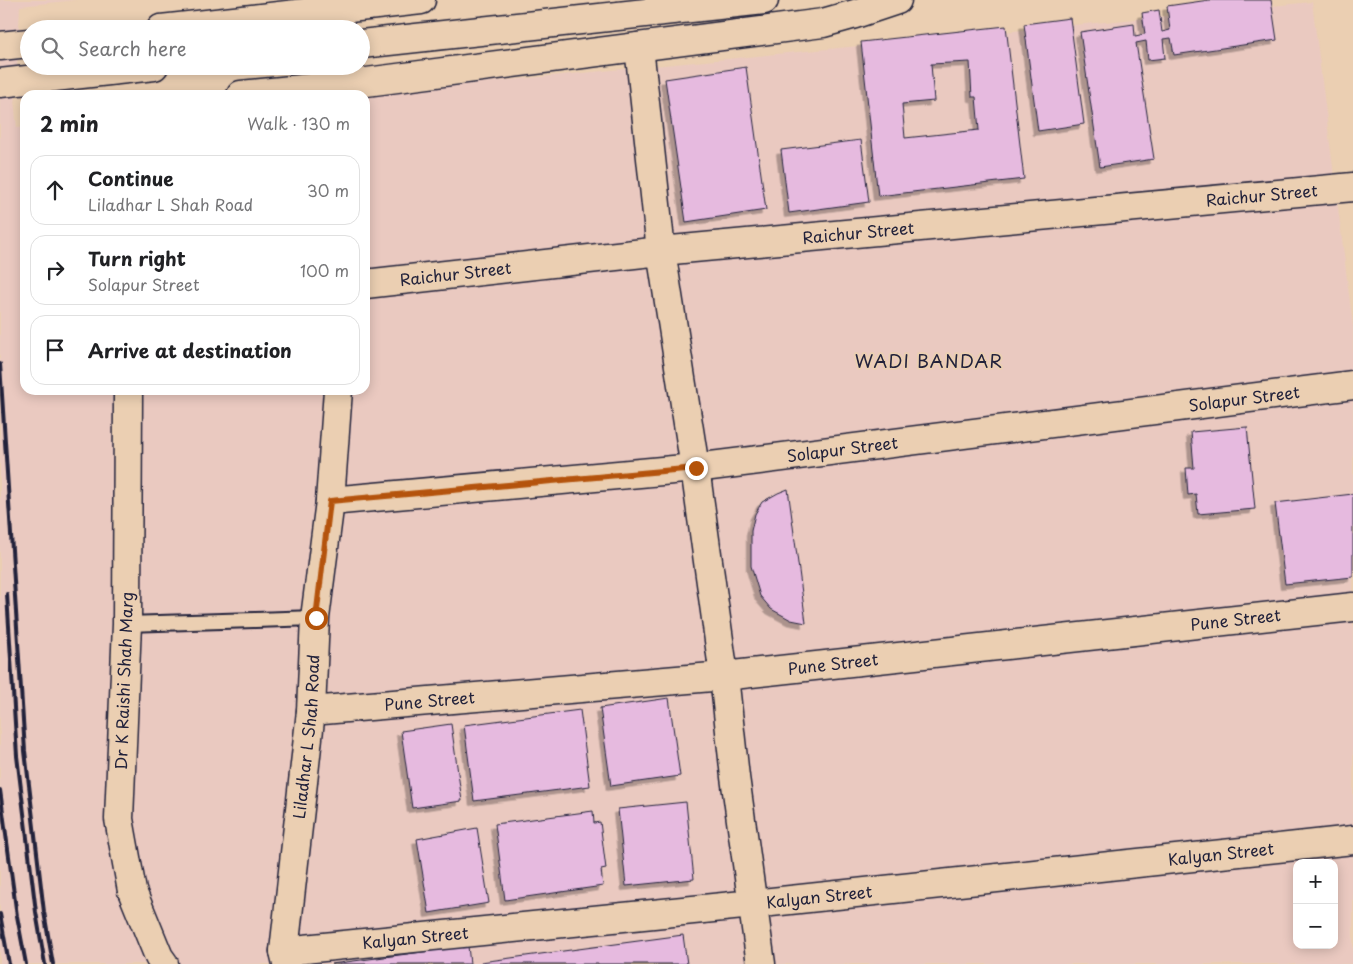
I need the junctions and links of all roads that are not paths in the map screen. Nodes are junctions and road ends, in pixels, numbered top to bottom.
1 (421, 0) edge
2 (764, 0) edge
3 (897, 0) edge
4 (242, 20) edge
5 (370, 43) edge
6 (20, 44) edge
7 (0, 46) edge
8 (639, 47) junction
9 (69, 75) edge
10 (0, 83) edge
11 (351, 89) edge
12 (333, 90) edge
13 (1353, 187) edge
14 (661, 252) junction
15 (370, 283) edge
16 (1353, 385) edge
17 (128, 395) edge
18 (338, 395) edge
19 (696, 468) junction
20 (330, 501) junction
21 (1353, 608) edge
22 (316, 618) junction
23 (127, 624) junction
24 (724, 676) junction
25 (311, 710) junction
26 (1353, 840) edge
27 (753, 904) junction
28 (286, 958) edge
29 (164, 964) edge
30 (761, 964) edge

1 - 4 street
2 - 5 street
3 - 8 street
6 - 7 street
8 - 11 street
8 - 14 street
9 - 10 street
11 - 12 street
13 - 14 street, Raichur Street
14 - 15 street, Raichur Street
14 - 19 street
16 - 19 street, Solapur Street
17 - 23 street, Dr K Raishi Shah Marg
18 - 20 street, Liladhar L Shah Road
19 - 20 street, Solapur Street
19 - 24 street
20 - 22 street, Liladhar L Shah Road
21 - 24 street, Pune Street
22 - 23 lane
22 - 25 street, Liladhar L Shah Road
23 - 29 street, Dr K Raishi Shah Marg
24 - 25 street, Pune Street
24 - 27 street
25 - 28 street, Liladhar L Shah Road
26 - 27 street, Kalyan Street
27 - 28 street, Kalyan Street
27 - 30 street

